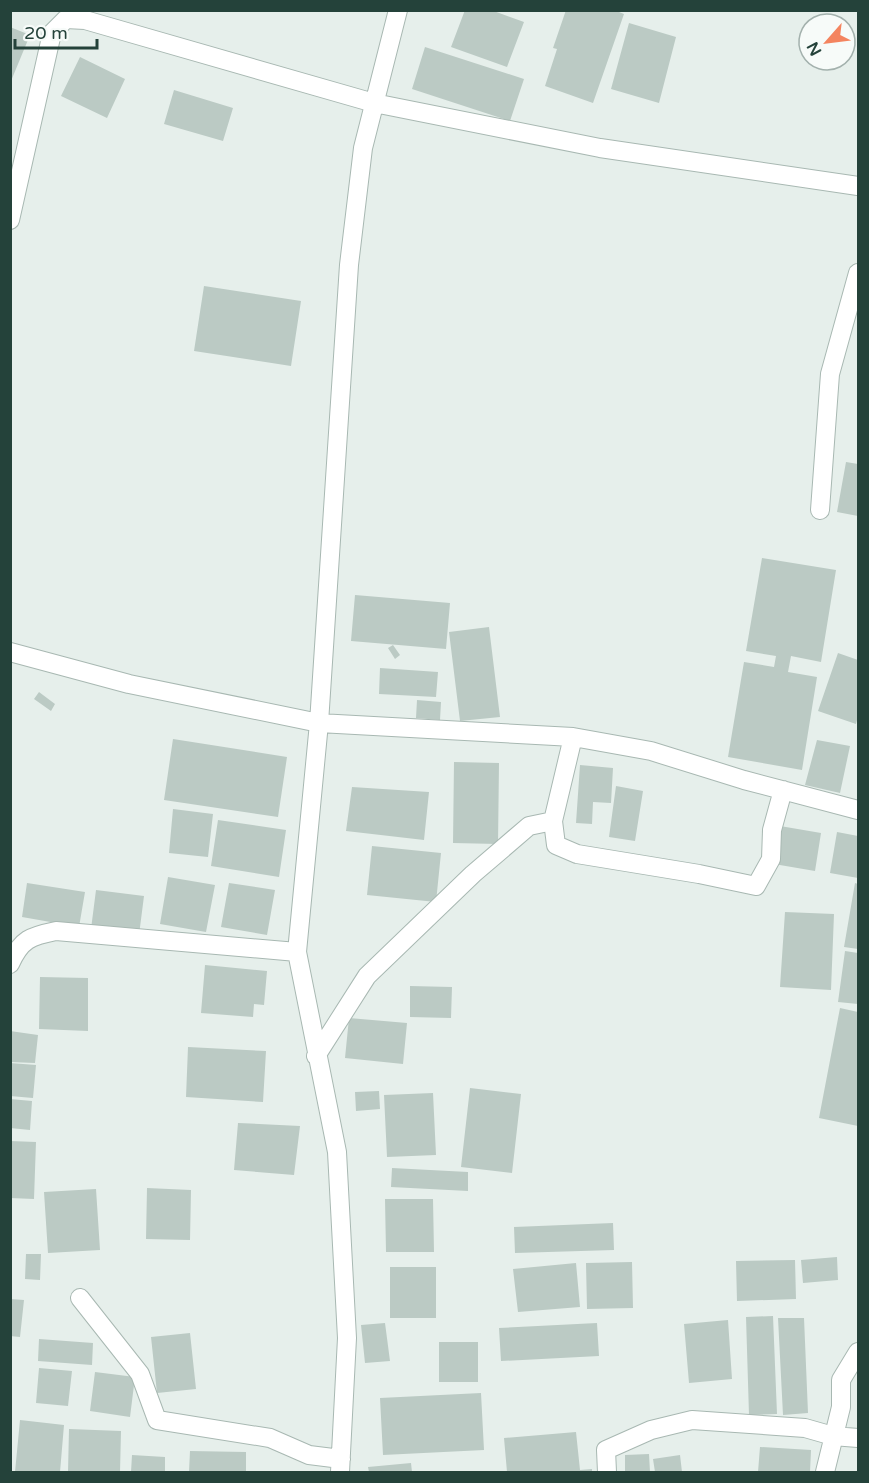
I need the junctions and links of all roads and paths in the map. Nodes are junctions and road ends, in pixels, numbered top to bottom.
1 (398, 10) edge
2 (374, 103) junction
3 (858, 186) edge
4 (10, 220) edge
5 (858, 273) edge
6 (820, 510) dead end
7 (10, 652) edge
8 (320, 723) junction
9 (573, 737) junction
10 (783, 790) junction
11 (858, 810) edge
12 (553, 821) junction
13 (297, 952) junction
14 (10, 964) edge
15 (316, 1056) junction
16 (80, 1298) dead end
17 (858, 1352) edge
18 (833, 1436) junction
19 (858, 1438) edge
20 (341, 1466) edge
21 (607, 1473) edge
22 (825, 1473) edge

1 - 2 street
2 - 3 street
2 - 4 street
2 - 8 street
5 - 6 street
7 - 8 street
8 - 9 street
8 - 13 street
9 - 10 street
9 - 12 street
10 - 11 street
10 - 12 street
12 - 15 street
13 - 14 street
13 - 15 street
15 - 20 street
16 - 20 street
17 - 18 street
18 - 19 street
18 - 21 street
18 - 22 street

